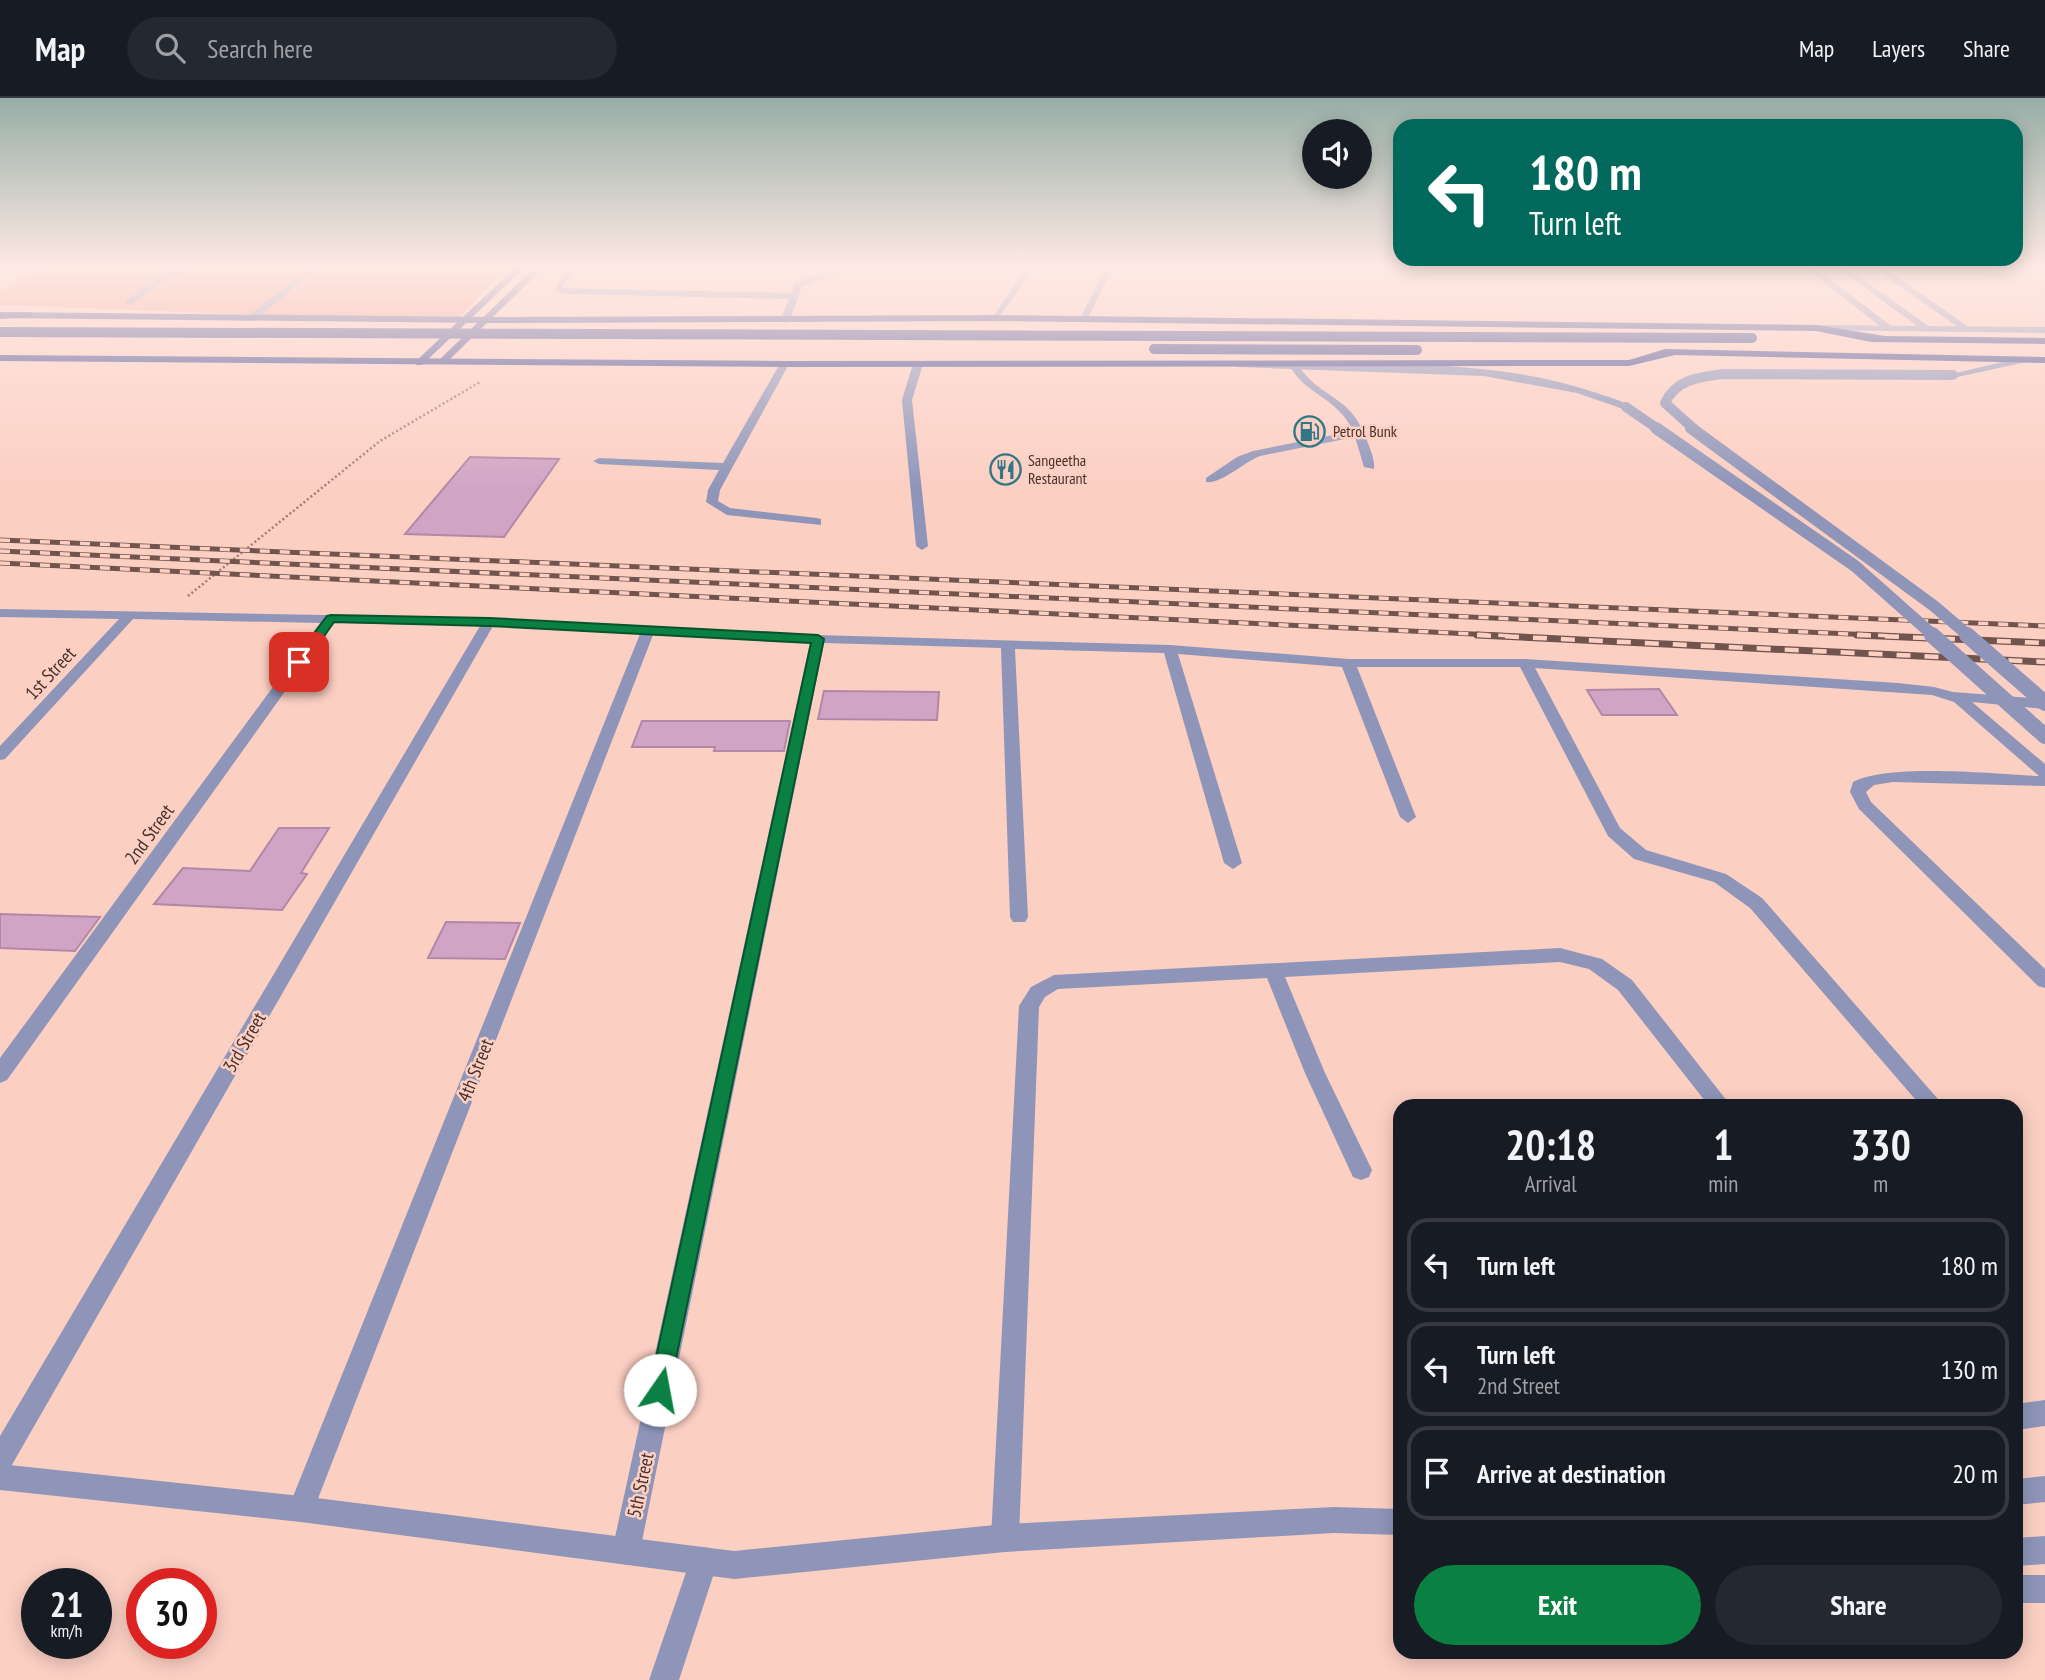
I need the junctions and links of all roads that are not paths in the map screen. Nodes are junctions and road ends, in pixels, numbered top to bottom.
1 (443, 341) edge
2 (465, 341) edge
3 (233, 347) dead end
4 (467, 349) dead end
5 (1139, 349) dead end
6 (1430, 350) dead end
7 (1472, 351) dead end
8 (1676, 352) junction
9 (0, 358) edge
10 (2023, 360) junction
11 (2045, 360) edge
12 (442, 362) junction
13 (1191, 362) junction
14 (419, 363) junction
15 (784, 364) junction
16 (918, 364) junction
17 (1295, 367) junction
18 (1359, 433) junction
19 (598, 461) dead end
20 (727, 467) junction
21 (1370, 467) dead end
22 (1210, 480) dead end
23 (817, 522) dead end
24 (922, 547) dead end
25 (0, 613) edge
26 (128, 616) junction
27 (331, 618) junction
28 (489, 622) junction
29 (648, 630) junction
30 (818, 639) junction
31 (1008, 644) junction
32 (1170, 649) junction
33 (1348, 663) junction
34 (1525, 663) junction
35 (1948, 695) junction
36 (2045, 704) edge
37 (2045, 736) edge
38 (0, 755) edge
39 (2045, 772) edge
40 (2045, 781) edge
41 (1408, 817) dead end
42 (1233, 863) dead end
43 (1019, 917) dead end
44 (1274, 972) junction
45 (2045, 981) edge
46 (0, 1074) edge
47 (1715, 1099) edge
48 (1928, 1099) edge
49 (1361, 1170) dead end
50 (2045, 1413) edge
51 (2023, 1416) edge
52 (0, 1461) edge
53 (0, 1477) edge
54 (2045, 1489) edge
55 (2023, 1491) edge
56 (301, 1509) junction
57 (1393, 1522) edge
58 (1005, 1538) junction
59 (2045, 1550) edge
60 (626, 1551) junction
61 (2023, 1552) edge
62 (704, 1561) junction
63 (2023, 1588) edge
64 (2045, 1589) edge
65 (664, 1680) edge

1 - 14 main road
2 - 12 main road
3 - 4 highway
5 - 6 highway, bridge
7 - 8 highway
8 - 10 highway
8 - 13 highway
9 - 14 highway
10 - 11 highway
10 - 36 street, bridge
12 - 14 highway
12 - 15 highway
13 - 16 highway
13 - 17 street
15 - 16 highway
15 - 20 street
16 - 24 street
17 - 18 street
17 - 37 street, bridge
18 - 21 street
18 - 22 street
19 - 20 street
20 - 23 street
25 - 26 street
26 - 27 street
26 - 38 street, 1st Street
27 - 28 street
27 - 46 street, 2nd Street
28 - 29 street
28 - 52 street, 3rd Street
29 - 30 street
29 - 56 street, 4th Street
30 - 31 street
30 - 60 street, 5th Street
31 - 32 street
31 - 43 street
32 - 33 street
32 - 42 street
33 - 34 street
33 - 41 street
34 - 35 street
34 - 48 street
35 - 36 street
35 - 39 street
40 - 45 street
44 - 47 street
44 - 49 street
44 - 58 street
50 - 51 street
53 - 56 street
54 - 55 street
56 - 60 street
57 - 58 street
58 - 62 street
59 - 61 street
60 - 62 street
62 - 65 street
63 - 64 street

